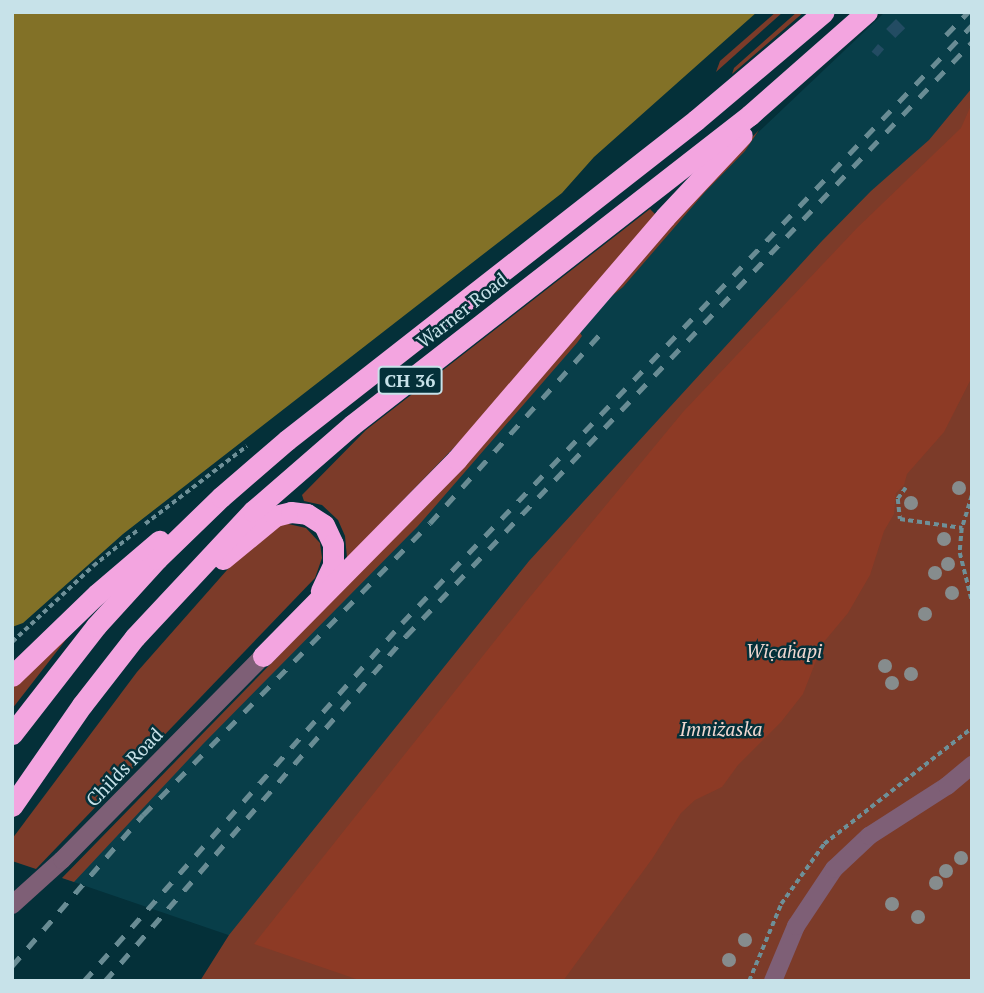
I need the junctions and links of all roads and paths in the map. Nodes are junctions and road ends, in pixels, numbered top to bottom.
1 (824, 12) edge
2 (867, 12) edge
3 (817, 57) junction
4 (287, 440) junction
5 (906, 488) dead end
6 (972, 496) edge
7 (962, 528) junction
8 (972, 601) edge
9 (135, 636) junction
10 (262, 656) junction
11 (12, 676) edge
12 (972, 728) edge
13 (12, 734) edge
14 (972, 765) edge
15 (917, 771) dead end
16 (12, 806) edge
17 (12, 905) edge
18 (773, 981) edge

1 - 4 highway, Warner Road / CH 36
2 - 3 highway, Warner Road / CH 36
3 - 9 highway, Warner Road / CH 36
3 - 10 highway
4 - 11 highway
4 - 13 highway, Warner Road / CH 36
5 - 7 path
6 - 7 path
7 - 8 path
9 - 10 highway
9 - 16 highway, Warner Road / CH 36
10 - 17 street, Childs Road
12 - 15 path
14 - 18 street

